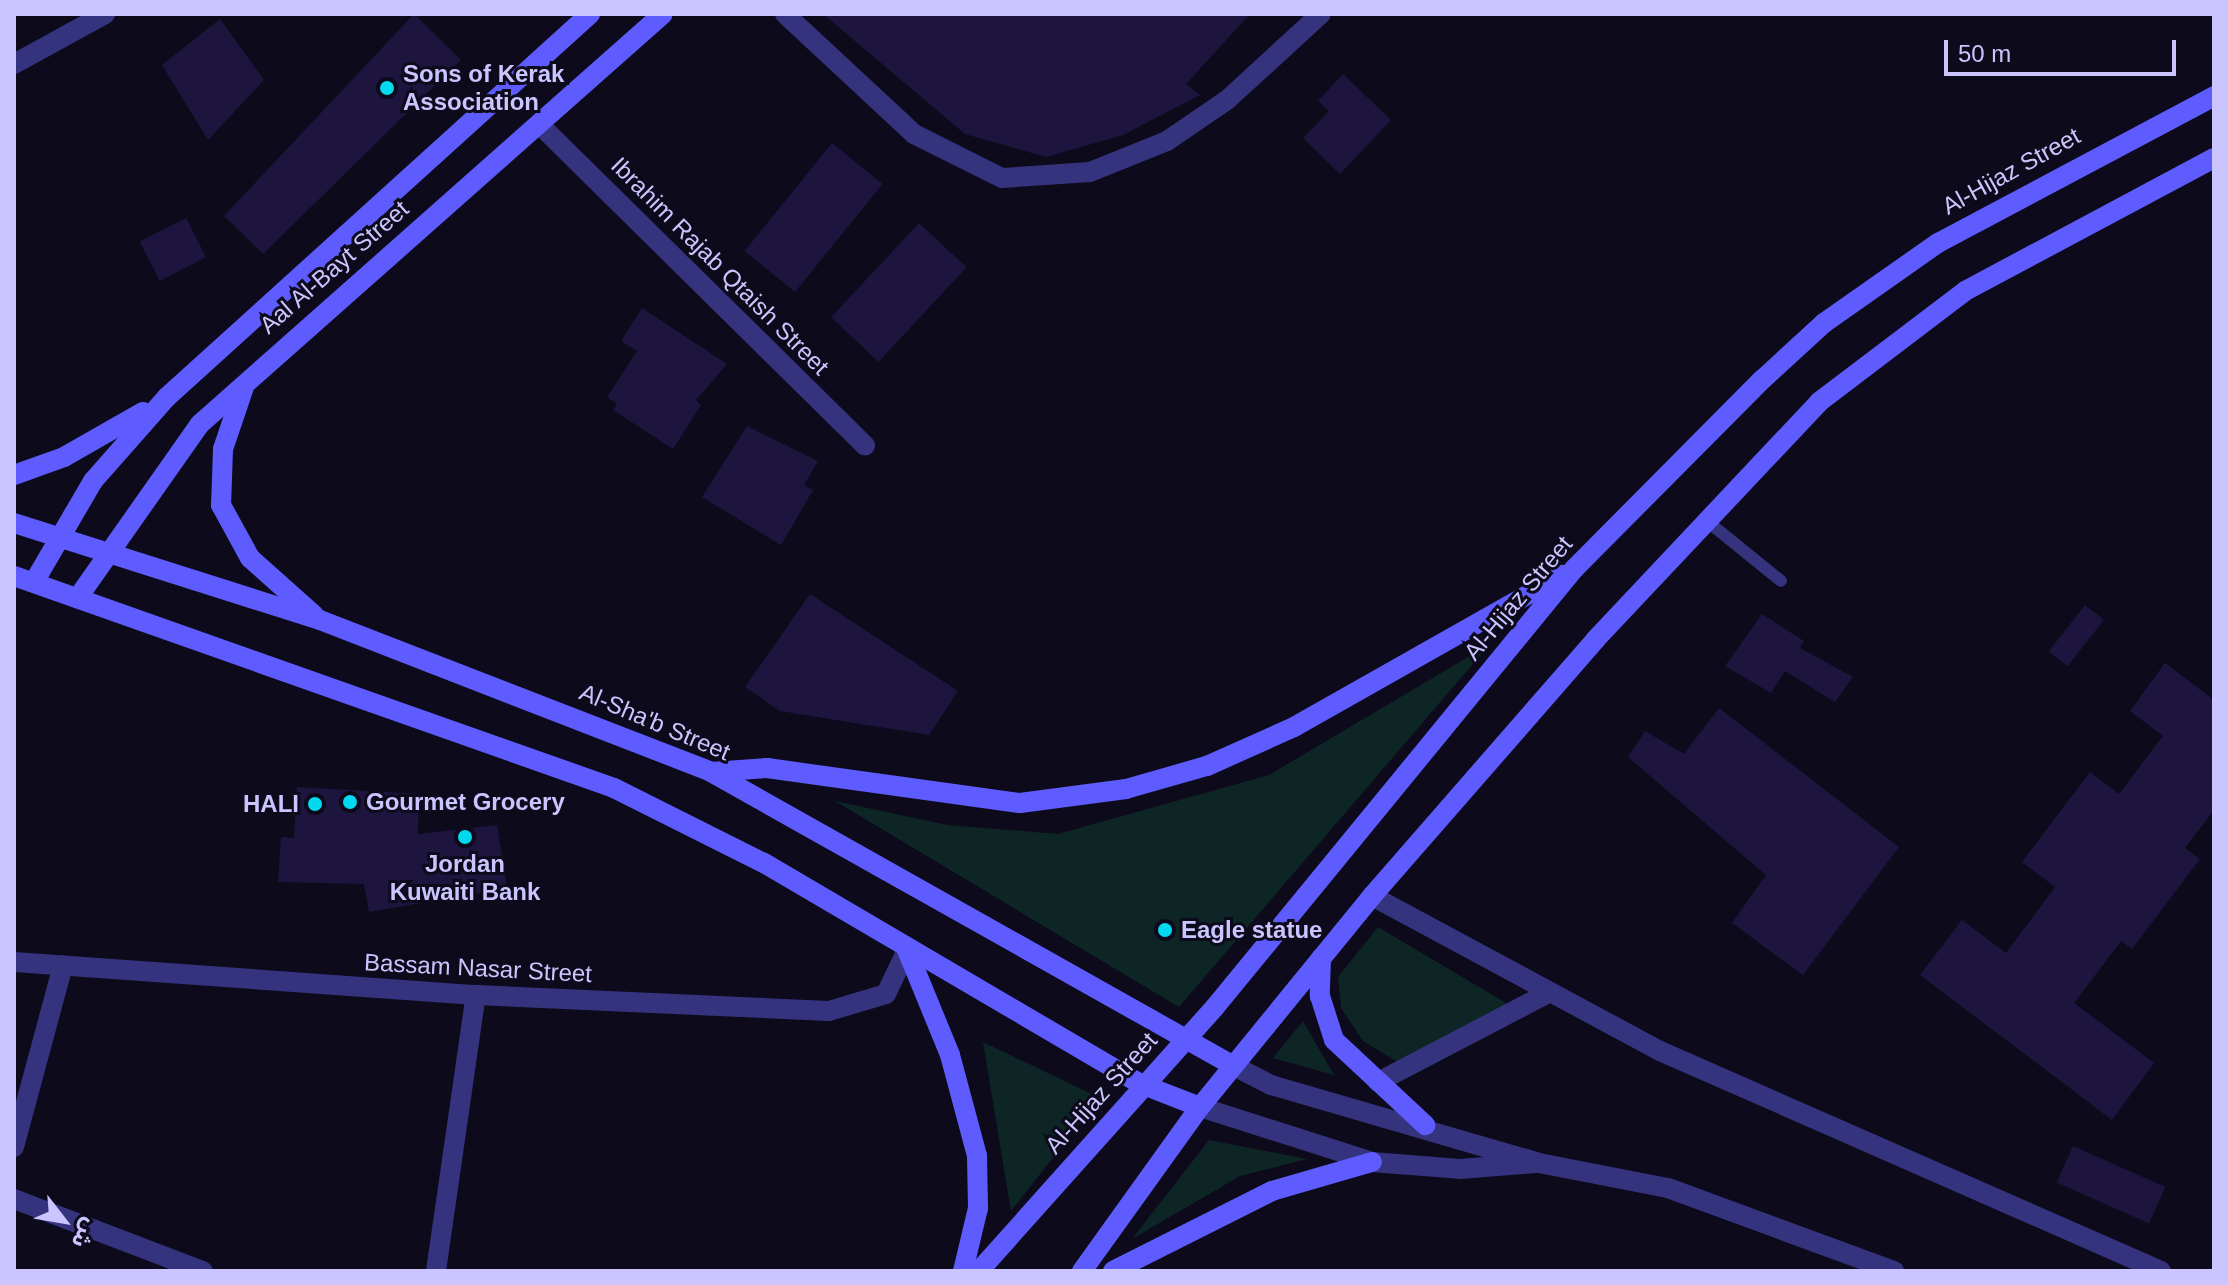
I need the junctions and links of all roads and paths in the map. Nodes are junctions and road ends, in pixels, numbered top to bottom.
1 (105, 14) edge
2 (590, 14) edge
3 (663, 14) edge
4 (785, 14) edge
5 (1321, 14) edge
6 (14, 64) edge
7 (2214, 96) edge
8 (539, 124) junction
9 (2214, 158) edge
10 (248, 378) junction
11 (167, 397) junction
12 (865, 446) dead end
13 (14, 475) edge
14 (1707, 521) junction
15 (14, 523) edge
16 (59, 536) junction
17 (106, 551) junction
18 (1574, 569) junction
19 (14, 576) edge
20 (1781, 581) dead end
21 (34, 582) junction
22 (79, 596) junction
23 (320, 620) junction
24 (711, 772) junction
25 (1372, 896) junction
26 (907, 950) junction
27 (1321, 958) junction
28 (14, 962) edge
29 (63, 965) junction
30 (1550, 992) junction
31 (476, 995) junction
32 (1182, 1042) junction
33 (1232, 1065) junction
34 (1378, 1082) junction
35 (1141, 1084) junction
36 (1200, 1107) junction
37 (1425, 1125) junction
38 (14, 1147) edge
39 (1372, 1162) junction
40 (1539, 1163) junction
41 (14, 1199) edge
42 (203, 1271) edge
43 (436, 1271) edge
44 (963, 1271) edge
45 (979, 1271) edge
46 (1082, 1271) edge
47 (1113, 1271) edge
48 (1894, 1271) edge
49 (2161, 1271) edge

1 - 6 street
2 - 11 main road, Aal Al-Bayt Street
3 - 8 main road, Aal Al-Bayt Street
4 - 5 street
7 - 18 main road, Al-Hijaz Street
8 - 10 main road, Aal Al-Bayt Street
8 - 12 street, Ibrahim Rajab Qtaish Street
9 - 14 main road
10 - 17 main road, Aal Al-Bayt Street
10 - 23 main road
11 - 13 main road
11 - 16 main road, Aal Al-Bayt Street
14 - 20 lane
14 - 25 main road
15 - 16 main road, Al-Sha'b Street
16 - 17 main road, Al-Sha'b Street
16 - 21 main road, Aal Al-Bayt Street
17 - 22 main road, Aal Al-Bayt Street
17 - 23 main road, Al-Sha'b Street
18 - 24 main road
18 - 32 main road, Al-Hijaz Street
19 - 21 main road
21 - 22 main road
22 - 26 main road
23 - 24 main road, Al-Sha'b Street
24 - 32 main road, Al-Sha'b Street
25 - 27 main road
25 - 30 street
26 - 31 street, Bassam Nasar Street
26 - 35 main road
26 - 44 main road
27 - 33 main road
27 - 34 main road
28 - 29 street, Bassam Nasar Street
29 - 31 street, Bassam Nasar Street
29 - 38 street
30 - 34 street
30 - 49 street
31 - 43 street
32 - 33 main road, Al-Sha'b Street
32 - 35 main road, Al-Hijaz Street
33 - 36 main road
33 - 37 street
34 - 37 main road
35 - 36 main road
35 - 45 main road, Al-Hijaz Street
36 - 39 street
36 - 46 main road
37 - 40 street
39 - 40 street
39 - 47 main road
40 - 48 street
41 - 42 street

